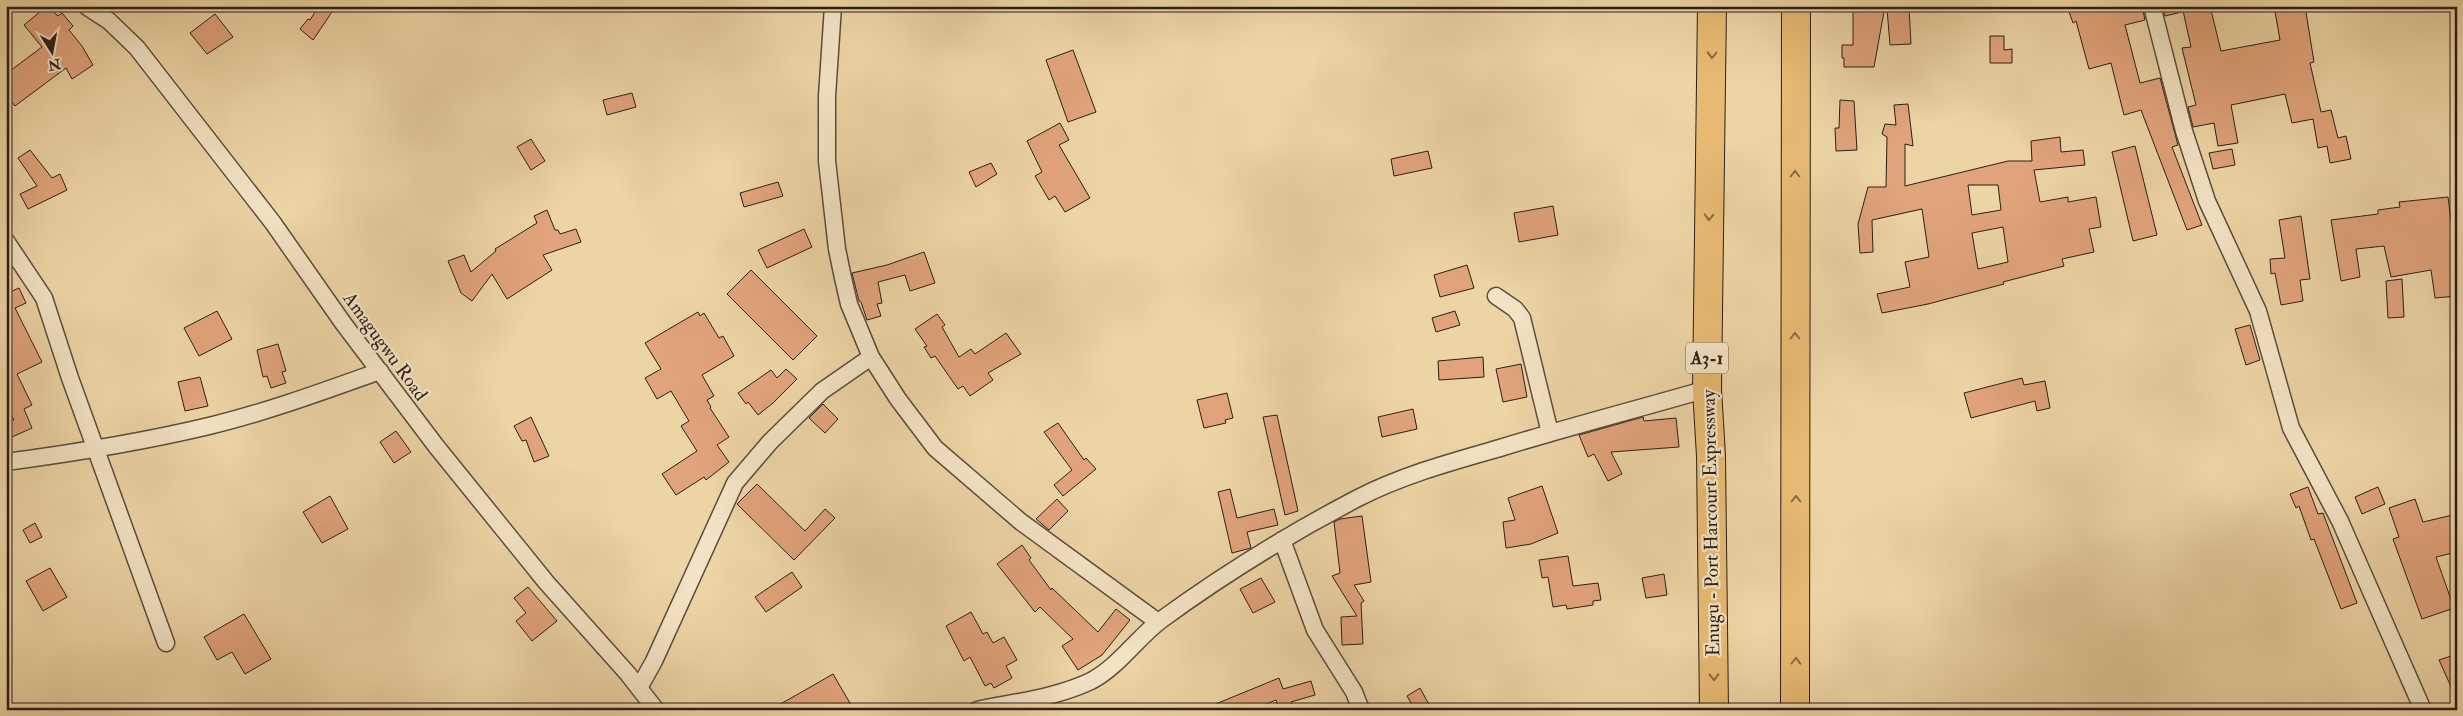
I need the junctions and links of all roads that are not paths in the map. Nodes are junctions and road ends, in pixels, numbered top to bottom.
1 (86, 6) edge
2 (833, 6) edge
3 (1712, 6) edge
4 (1796, 6) edge
5 (2152, 6) edge
6 (6, 241) edge
7 (1496, 296) dead end
8 (871, 357) junction
9 (380, 371) junction
10 (1707, 390) junction
11 (1550, 433) junction
12 (96, 450) junction
13 (6, 462) edge
14 (1282, 540) junction
15 (1158, 622) junction
16 (166, 643) dead end
17 (639, 688) junction
18 (650, 707) edge
19 (977, 710) edge
20 (1361, 710) edge
21 (1714, 710) edge
22 (1795, 710) edge
23 (2423, 710) edge

1 - 9 street, Amagugwu Road
2 - 8 street
3 -> 10 highway, Enugu - Port Harcourt Expressway / A3-1
22 -> 4 highway
5 - 23 street
6 - 12 street
7 - 11 street
8 - 15 street
8 - 17 street
9 - 12 street
9 - 17 street, Amagugwu Road
10 - 11 street
10 -> 21 highway, Enugu - Port Harcourt Expressway / A3-1
11 - 14 street
12 - 13 street
12 - 16 street
14 - 15 street
14 - 20 street
15 - 19 street
17 - 18 street, Amagugwu Road

